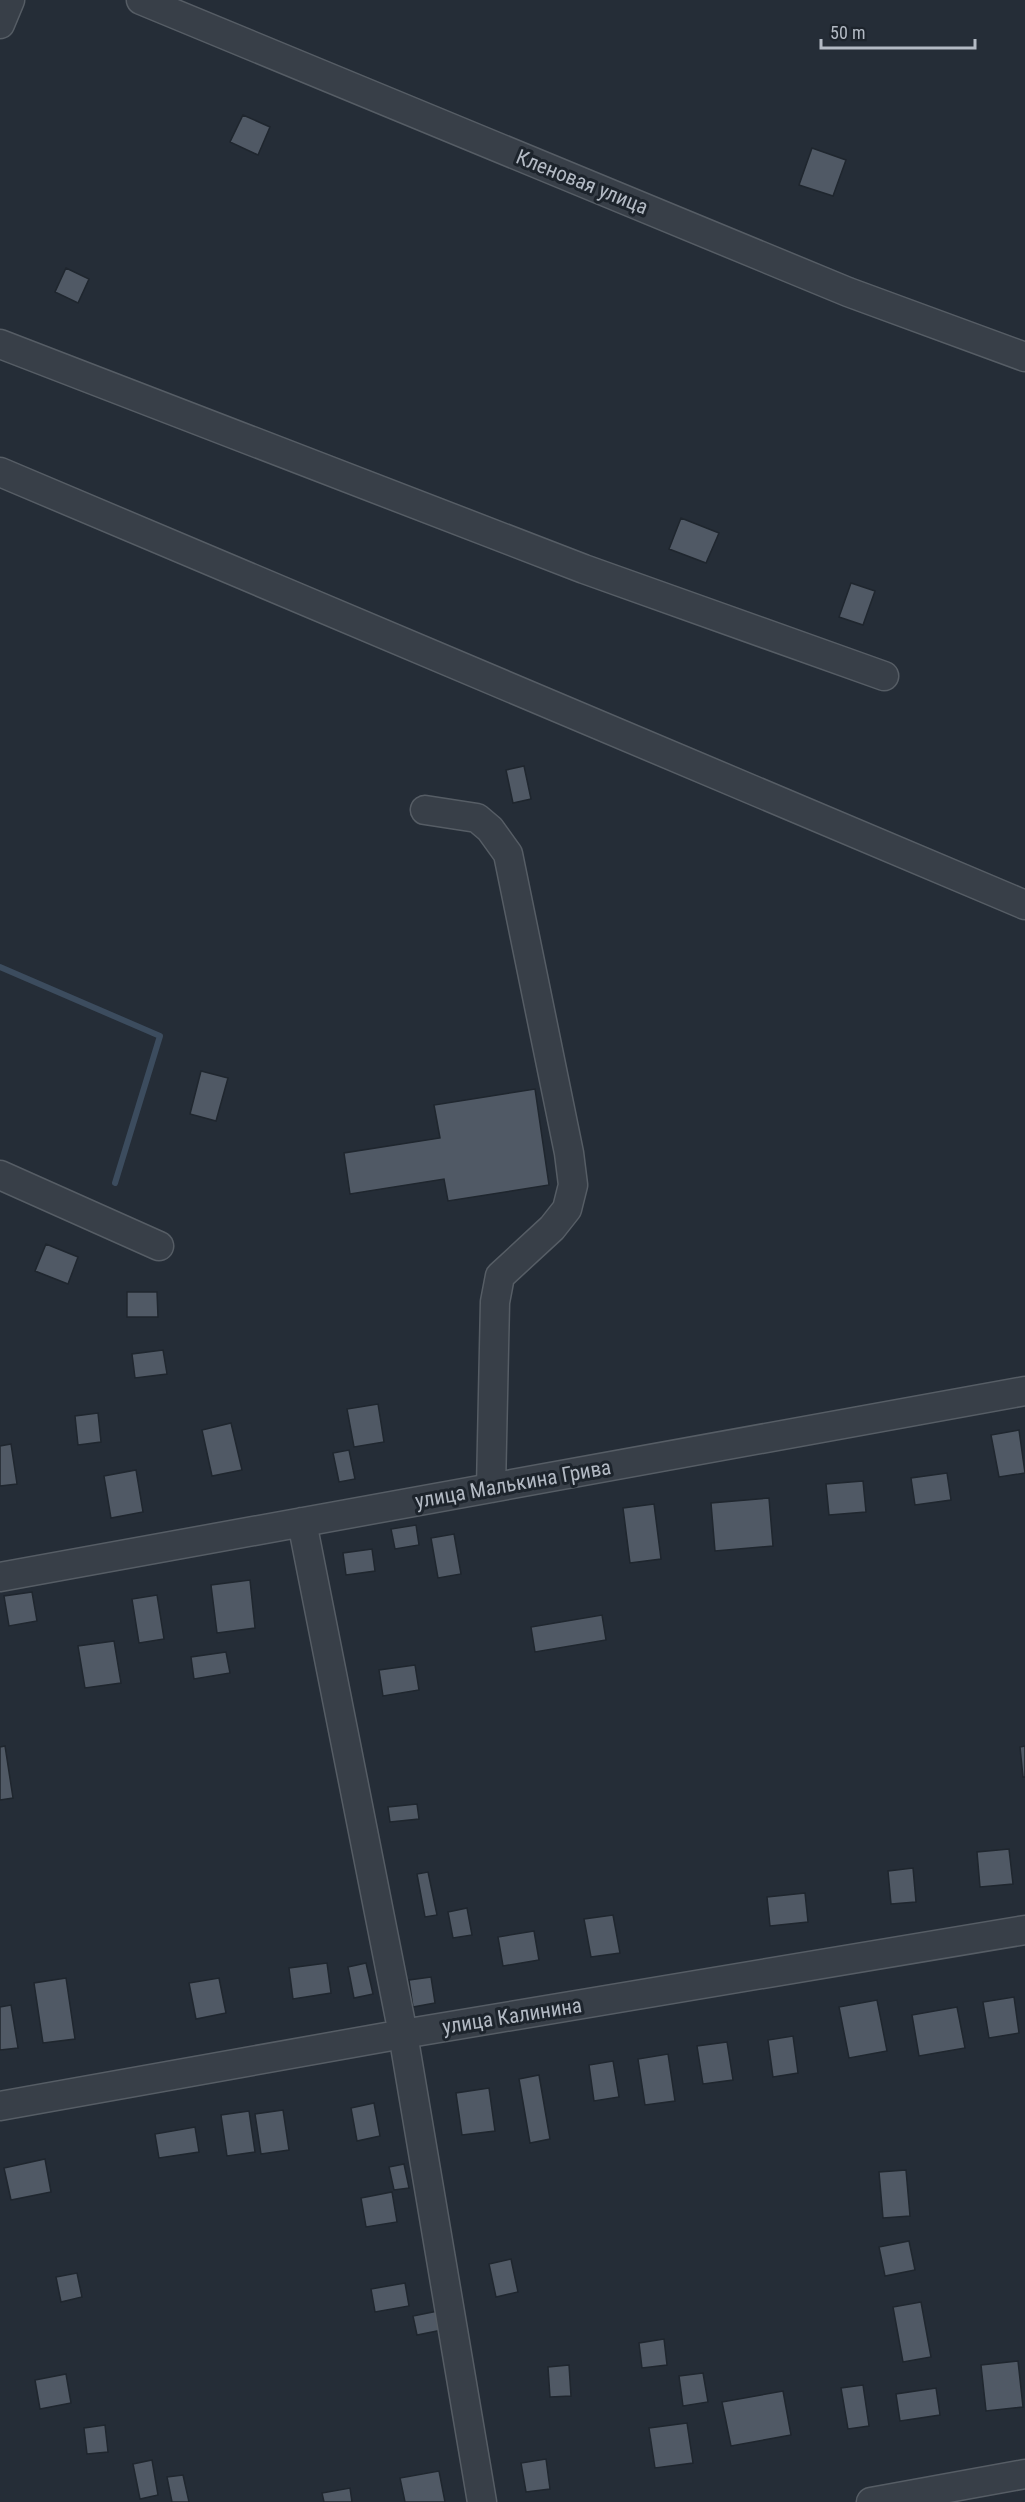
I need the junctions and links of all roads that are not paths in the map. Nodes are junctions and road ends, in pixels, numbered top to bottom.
1 (10, 0) edge
2 (141, 0) edge
3 (0, 24) edge
4 (0, 344) edge
5 (1025, 357) edge
6 (0, 472) edge
7 (884, 676) dead end
8 (424, 810) dead end
9 (1025, 905) edge
10 (0, 1175) edge
11 (159, 1246) dead end
12 (1025, 1391) edge
13 (491, 1488) junction
14 (302, 1522) junction
15 (0, 1577) edge
16 (1025, 1930) edge
17 (403, 2034) junction
18 (0, 2106) edge
19 (1025, 2474) edge
20 (482, 2502) edge
21 (871, 2502) edge

1 - 3 street
2 - 5 street, Кленовая улица
4 - 7 street
6 - 9 street
8 - 13 street
10 - 11 street
12 - 13 street, улица Малькина Грива
13 - 14 street, улица Малькина Грива
14 - 15 street, улица Малькина Грива
14 - 17 street
16 - 17 street, улица Калинина
17 - 18 street, улица Калинина
17 - 20 street
19 - 21 street

